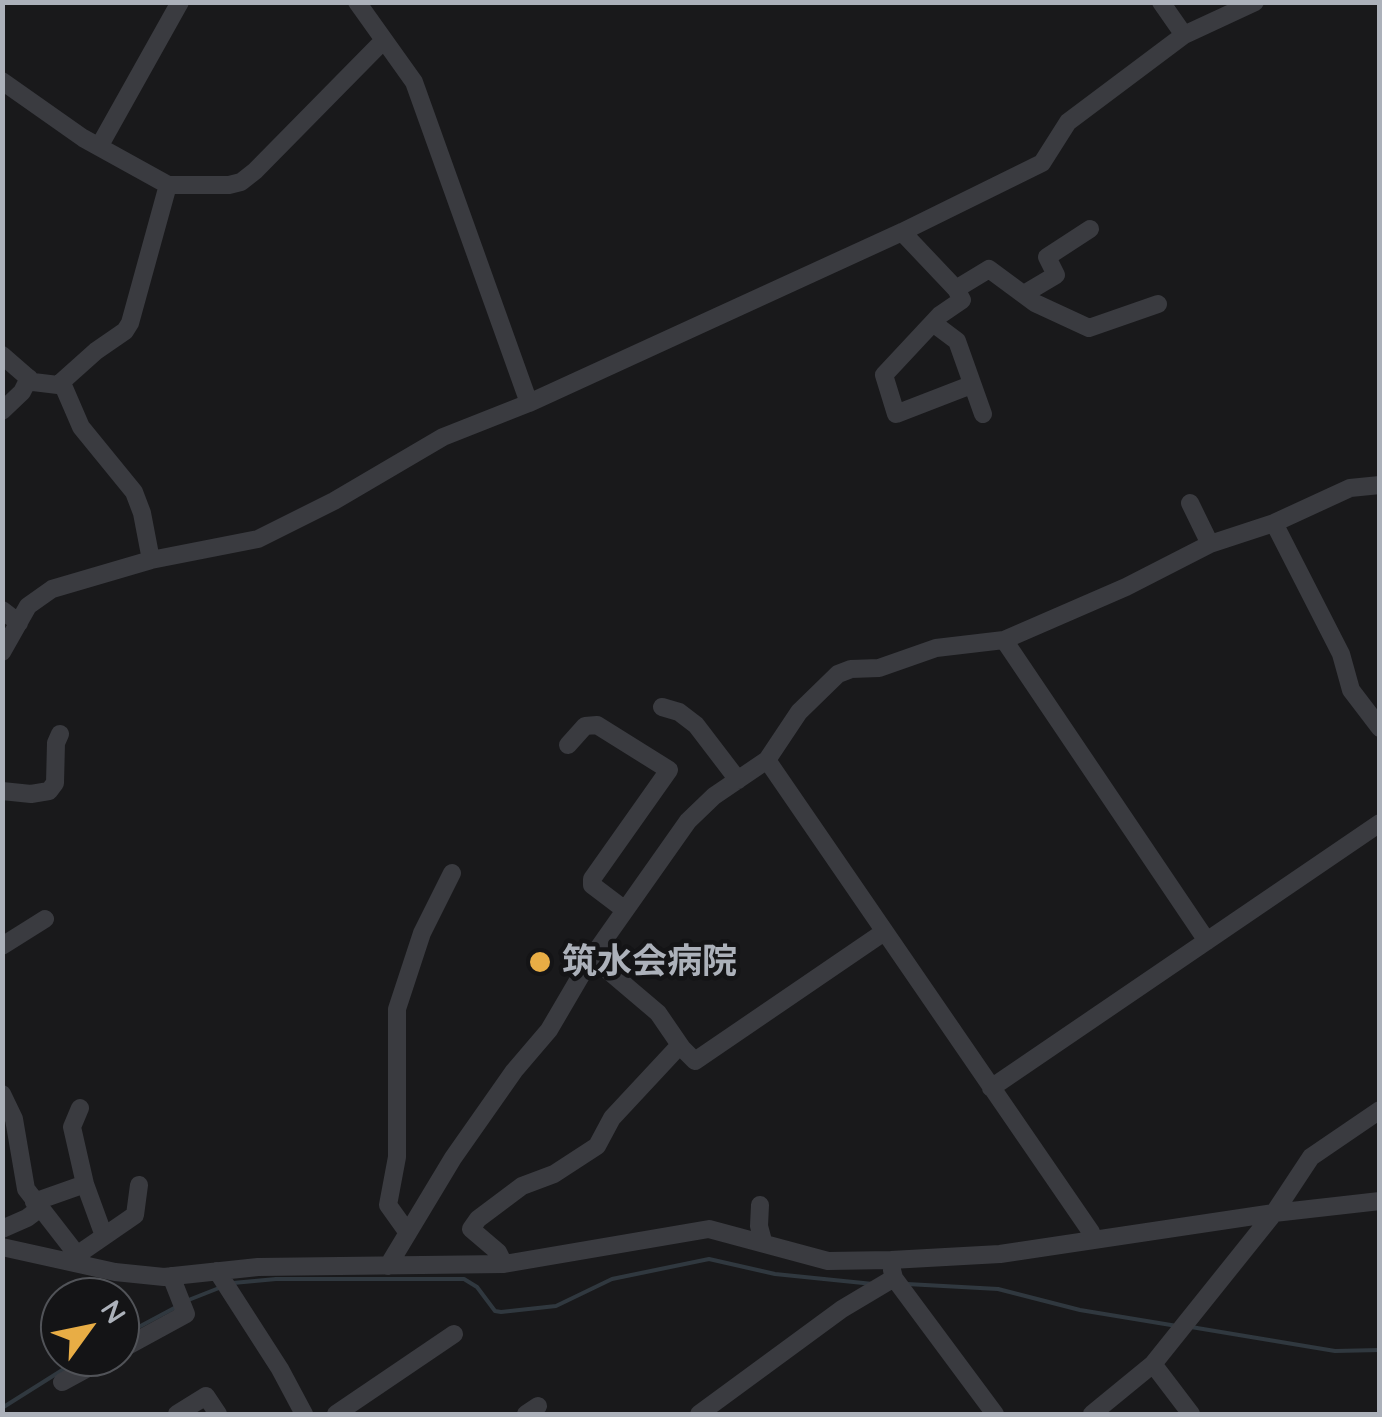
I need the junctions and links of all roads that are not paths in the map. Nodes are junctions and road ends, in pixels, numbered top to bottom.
1 (180, 2) edge
2 (357, 2) edge
3 (1161, 2) edge
4 (1255, 2) edge
5 (1184, 35) junction
6 (384, 40) junction
7 (2, 81) edge
8 (100, 144) junction
9 (168, 185) junction
10 (1090, 229) dead end
11 (902, 232) junction
12 (956, 289) junction
13 (1024, 294) junction
14 (1158, 304) dead end
15 (932, 323) junction
16 (2, 355) edge
17 (29, 378) junction
18 (62, 382) junction
19 (971, 385) junction
20 (529, 403) junction
21 (2, 411) edge
22 (983, 414) dead end
23 (1380, 485) edge
24 (1190, 504) dead end
25 (1274, 523) junction
26 (1210, 544) junction
27 (151, 560) junction
28 (2, 610) edge
29 (19, 622) junction
30 (1004, 640) junction
31 (2, 652) edge
32 (662, 707) dead end
33 (1380, 728) edge
34 (60, 734) dead end
35 (568, 745) dead end
36 (767, 760) junction
37 (738, 780) junction
38 (2, 791) edge
39 (1380, 824) edge
40 (452, 873) dead end
41 (625, 910) junction
42 (45, 919) dead end
43 (884, 932) junction
44 (1207, 941) junction
45 (2, 946) edge
46 (592, 957) junction
47 (680, 1045) junction
48 (991, 1088) junction
49 (2, 1094) edge
50 (80, 1108) dead end
51 (1380, 1110) edge
52 (85, 1184) junction
53 (139, 1185) dead end
54 (1380, 1201) edge
55 (36, 1205) junction
56 (760, 1205) dead end
57 (1274, 1213) junction
58 (2, 1229) edge
59 (1092, 1232) dead end
60 (408, 1233) junction
61 (104, 1236) junction
62 (763, 1241) junction
63 (2, 1247) edge
64 (81, 1260) junction
65 (504, 1264) junction
66 (388, 1266) junction
67 (892, 1269) junction
68 (172, 1276) junction
69 (222, 1279) junction
70 (454, 1334) dead end
71 (140, 1339) edge
72 (1153, 1364) junction
73 (71, 1377) edge
74 (62, 1382) dead end
75 (709, 1412) edge
76 (177, 1414) edge
77 (218, 1414) edge
78 (304, 1414) edge
79 (338, 1414) edge
80 (995, 1414) edge
81 (1092, 1414) edge
82 (1191, 1414) edge

1 - 8 street
2 - 6 street
3 - 5 street
4 - 5 street
5 - 11 street
6 - 9 street
6 - 20 street
7 - 8 street
8 - 9 street
9 - 18 street
10 - 13 street
11 - 12 street
11 - 20 street
12 - 13 street
12 - 15 street
13 - 14 street
15 - 19 street
15 - 19 street
16 - 17 street
17 - 18 street
17 - 21 street
18 - 27 street
19 - 22 street
20 - 27 street
23 - 25 street
24 - 26 street
25 - 26 street
25 - 33 street
26 - 30 street
27 - 29 street
28 - 29 street
29 - 31 street
30 - 36 street
30 - 44 street
32 - 37 street
34 - 38 street
35 - 41 street
36 - 37 street
36 - 43 street
37 - 41 street
39 - 44 street
40 - 60 street
41 - 46 street
42 - 45 street
43 - 47 street
43 - 48 street
44 - 48 street
46 - 47 street
46 - 60 street
47 - 65 street
48 - 59 street
49 - 55 street
50 - 52 street
51 - 57 street
52 - 55 street
52 - 61 street
53 - 61 street
54 - 57 street
55 - 58 street
55 - 64 street
56 - 62 street
57 - 67 street
57 - 72 street
60 - 66 street
61 - 64 street
62 - 65 street
62 - 67 street
63 - 64 street
64 - 68 street
65 - 66 street
66 - 69 street
67 - 75 street
67 - 80 street
68 - 69 street
68 - 71 street
69 - 78 street
70 - 79 street
72 - 81 street
72 - 82 street
73 - 74 street
76 - 77 street

